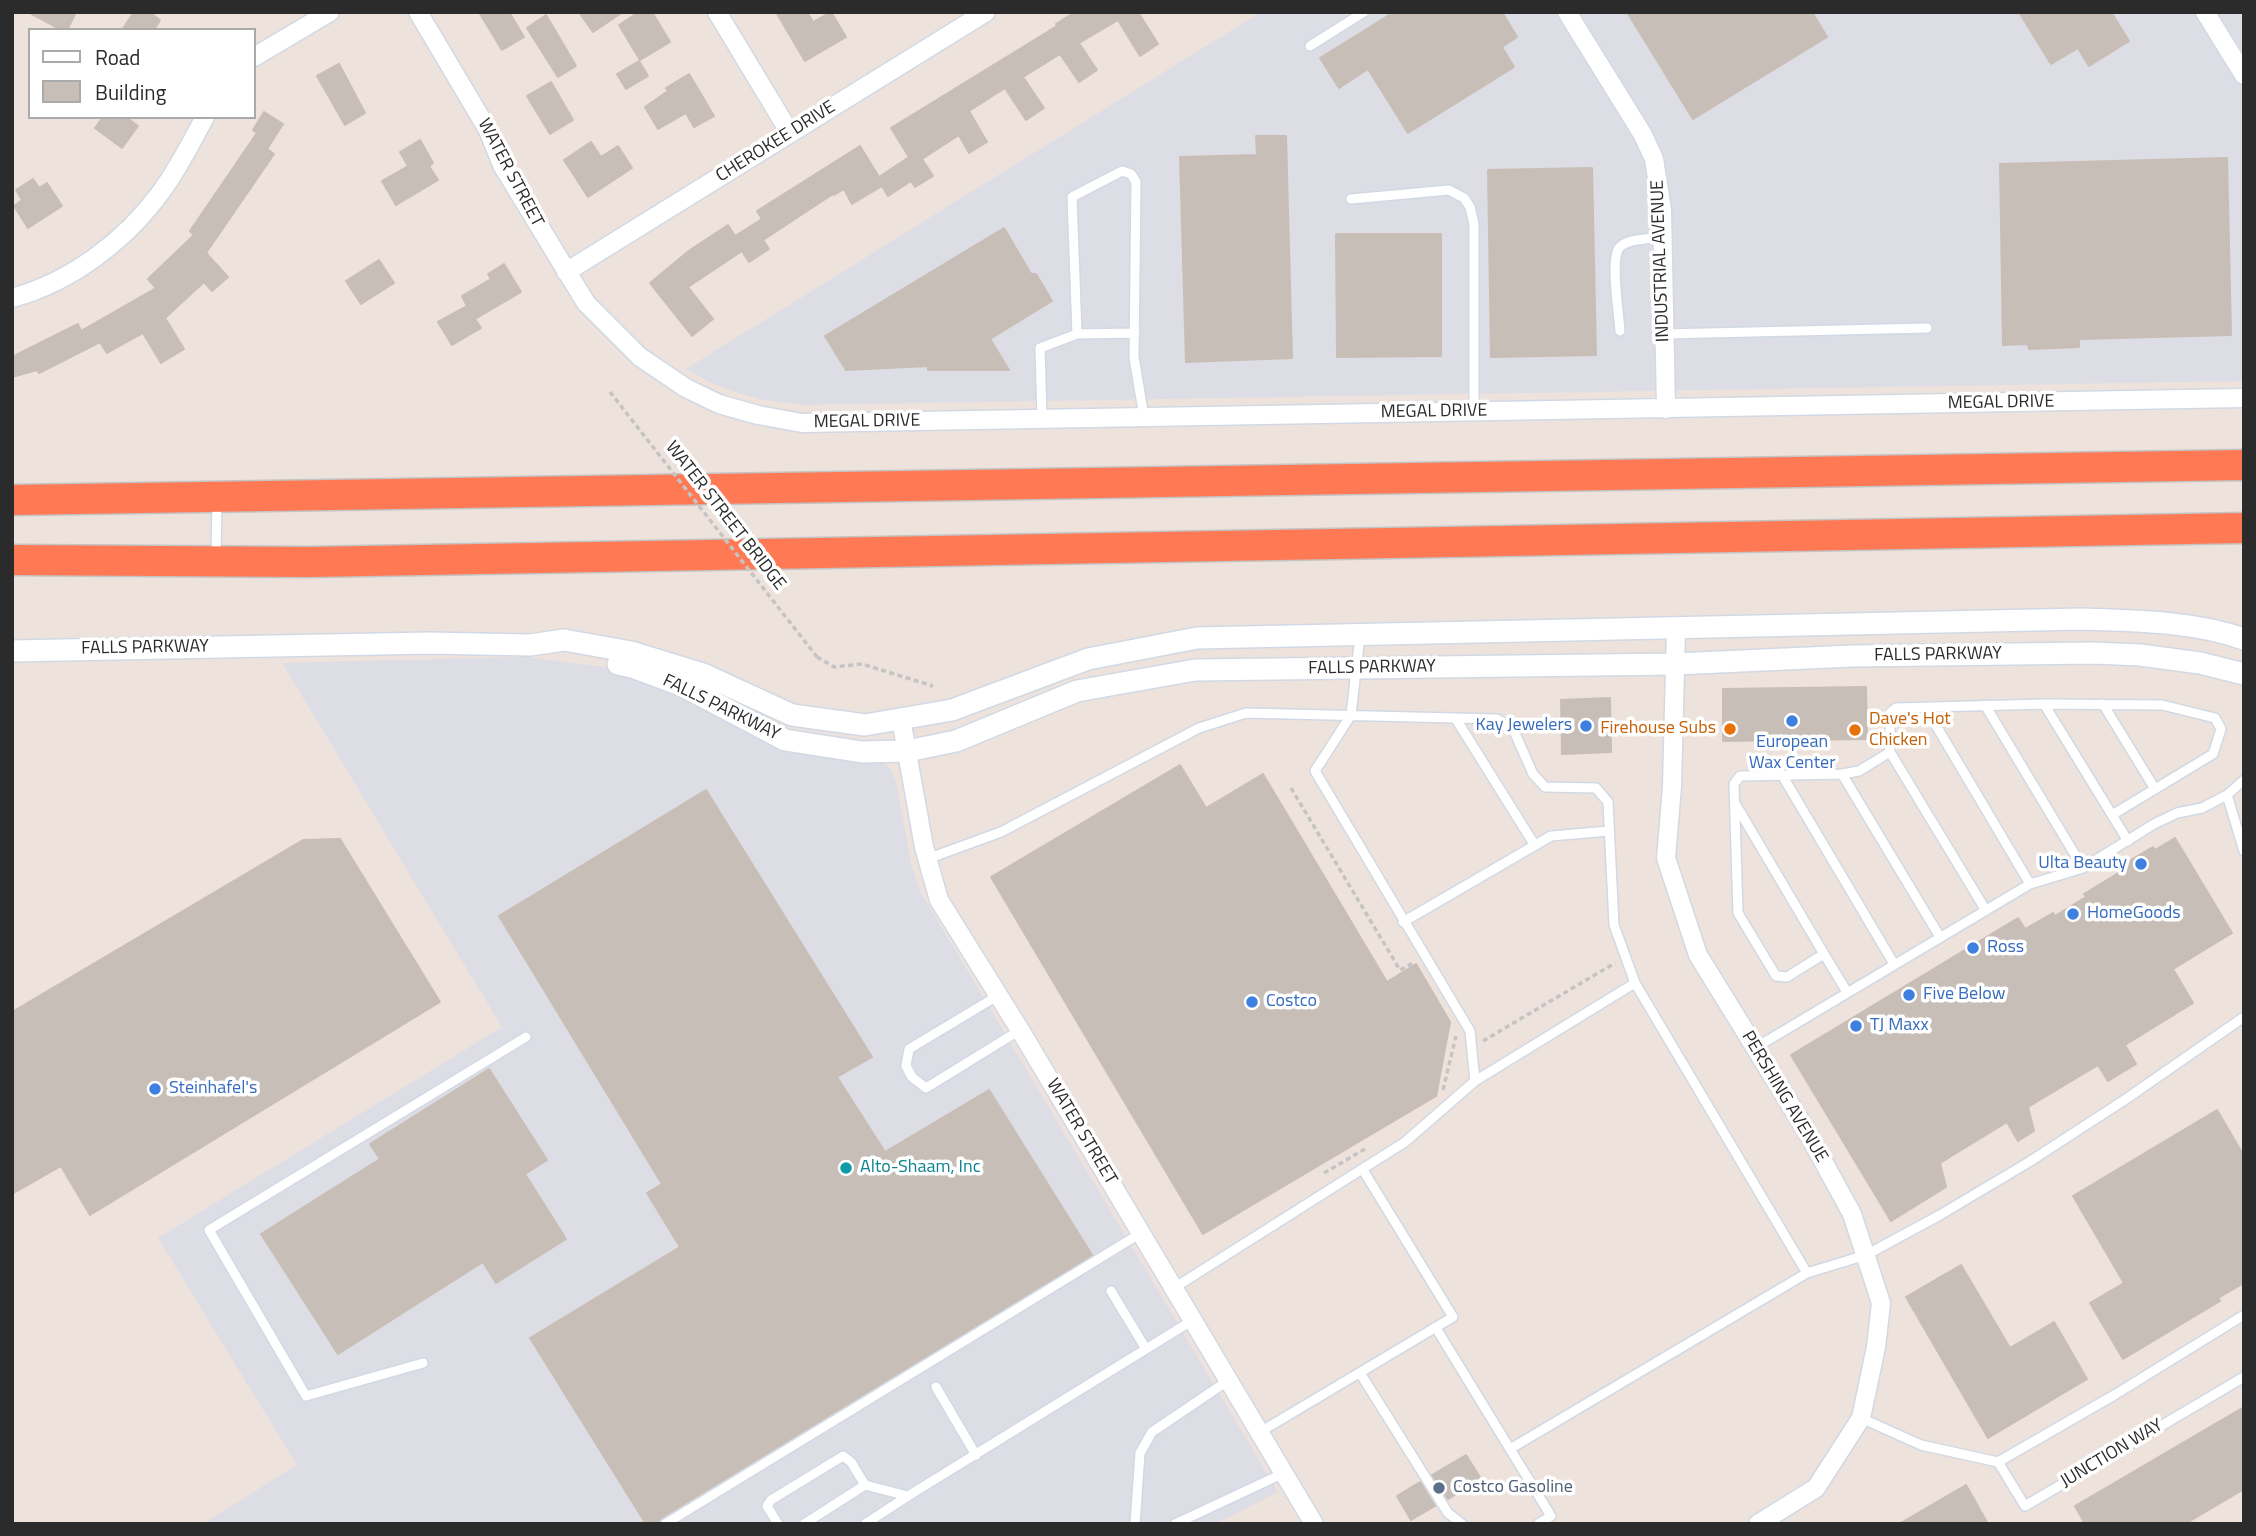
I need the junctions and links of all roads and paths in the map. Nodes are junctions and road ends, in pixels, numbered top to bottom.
1 (330, 12) edge
2 (418, 12) edge
3 (717, 12) edge
4 (985, 12) edge
5 (1364, 12) edge
6 (1567, 12) edge
7 (2205, 12) edge
8 (1310, 46) dead end
9 (256, 56) edge
10 (2244, 75) edge
11 (204, 119) edge
12 (790, 133) junction
13 (1351, 199) dead end
14 (1662, 237) junction
15 (566, 272) junction
16 (12, 298) edge
17 (1927, 328) dead end
18 (1620, 331) dead end
19 (1135, 333) junction
20 (1077, 334) junction
21 (1664, 334) junction
22 (640, 357) joint
23 (610, 392) dead end
24 (2244, 398) edge
25 (1666, 409) junction
26 (1474, 412) junction
27 (1144, 417) junction
28 (1042, 419) junction
29 (2244, 464) edge
30 (217, 498) junction
31 (12, 500) edge
32 (2244, 528) edge
33 (12, 560) edge
34 (216, 562) junction
35 (1676, 629) junction
36 (1360, 636) junction
37 (2244, 639) edge
38 (530, 645) junction
39 (12, 651) edge
40 (1675, 664) junction
41 (1357, 668) junction
42 (2244, 674) edge
43 (933, 686) dead end
44 (2044, 704) junction
45 (2103, 704) junction
46 (1985, 705) junction
47 (1925, 707) junction
48 (1351, 715) junction
49 (901, 719) junction
50 (1456, 719) junction
51 (907, 751) junction
52 (1890, 752) junction
53 (1842, 774) junction
54 (1782, 775) junction
55 (2244, 780) edge
56 (1291, 789) dead end
57 (2155, 789) junction
58 (2227, 795) junction
59 (1735, 804) junction
60 (2112, 815) junction
61 (1609, 831) junction
62 (2128, 841) junction
63 (1534, 844) junction
64 (2244, 851) edge
65 (928, 859) junction
66 (2083, 868) junction
67 (2030, 884) junction
68 (1985, 909) junction
69 (1403, 922) junction
70 (1940, 937) junction
71 (1824, 954) junction
72 (1626, 956) junction
73 (1417, 961) dead end
74 (1894, 964) junction
75 (1635, 983) junction
76 (1847, 992) junction
77 (999, 995) junction
78 (2244, 1017) edge
79 (1020, 1030) junction
80 (1457, 1030) dead end
81 (526, 1037) dead end
82 (1755, 1048) junction
83 (1472, 1049) junction
84 (1475, 1081) junction
85 (1443, 1092) dead end
86 (1371, 1145) dead end
87 (1363, 1170) junction
88 (1324, 1173) dead end
89 (1142, 1233) junction
90 (1866, 1255) junction
91 (1807, 1273) junction
92 (1174, 1288) junction
93 (1111, 1292) dead end
94 (2244, 1315) edge
95 (1193, 1320) junction
96 (1436, 1328) junction
97 (1146, 1349) junction
98 (423, 1363) dead end
99 (1360, 1373) junction
100 (2244, 1377) edge
101 (1229, 1380) junction
102 (936, 1387) dead end
103 (1861, 1418) junction
104 (1260, 1432) junction
105 (1510, 1449) junction
106 (976, 1455) junction
107 (1998, 1462) junction
108 (1284, 1473) junction
109 (865, 1485) junction
110 (908, 1496) junction
111 (665, 1524) edge
112 (778, 1524) edge
113 (804, 1524) edge
114 (865, 1524) edge
115 (1135, 1524) edge
116 (1175, 1524) edge
117 (1314, 1524) edge
118 (1462, 1524) edge
119 (1538, 1524) edge
120 (1758, 1524) edge

1 - 9 street
2 - 15 street, WATER STREET
3 - 12 street
4 - 12 street, CHEROKEE DRIVE
5 - 8 lane
6 - 14 street, INDUSTRIAL AVENUE
7 - 10 street
11 - 16 street
12 - 15 street, CHEROKEE DRIVE
13 - 26 lane
14 - 18 lane
14 - 21 street, INDUSTRIAL AVENUE
15 - 22 street, WATER STREET
17 - 21 lane
19 - 20 lane
19 - 20 lane
19 - 27 lane
20 - 28 lane
21 - 25 street, INDUSTRIAL AVENUE
22 - 28 street, MEGAL DRIVE
23 - 43 path, WATER STREET BRIDGE, bridge
24 - 25 street, MEGAL DRIVE
25 - 26 street, MEGAL DRIVE
26 - 27 street, MEGAL DRIVE
27 - 28 street, MEGAL DRIVE
29 - 30 highway
30 - 31 highway
30 - 34 lane
32 - 34 highway
33 - 34 highway
35 - 36 street, FALLS PARKWAY
35 - 37 street, FALLS PARKWAY
35 - 40 street, PERSHING AVENUE
36 - 41 lane
36 - 49 street, FALLS PARKWAY
38 - 39 street, FALLS PARKWAY
38 - 49 street, FALLS PARKWAY
38 - 51 street, FALLS PARKWAY
40 - 41 street, FALLS PARKWAY
40 - 42 street, FALLS PARKWAY
40 - 82 street, PERSHING AVENUE
41 - 48 lane
41 - 51 street, FALLS PARKWAY
44 - 45 lane
44 - 46 lane
44 - 60 lane
45 - 57 lane
45 - 57 lane
46 - 47 lane
46 - 66 lane
47 - 52 lane
47 - 67 lane
48 - 50 lane
48 - 65 lane
48 - 69 lane
49 - 51 street, WATER STREET
50 - 61 lane
50 - 63 lane
51 - 65 street, WATER STREET
52 - 53 lane
52 - 68 lane
53 - 54 lane
53 - 70 lane
54 - 59 lane
54 - 74 lane
55 - 58 lane
56 - 73 path
57 - 60 lane
58 - 62 lane
58 - 64 lane
59 - 71 lane
59 - 71 lane
60 - 62 lane
61 - 63 lane
61 - 72 lane
62 - 66 lane
63 - 69 lane
65 - 77 street, WATER STREET
66 - 67 lane
67 - 68 lane
68 - 70 lane
69 - 83 lane
70 - 74 lane
71 - 76 lane
72 - 75 lane
72 - 83 path
74 - 76 lane
75 - 84 lane
75 - 91 lane
76 - 82 lane
77 - 79 street, WATER STREET
77 - 79 lane
78 - 90 lane
79 - 89 street, WATER STREET
80 - 85 path
81 - 98 lane
82 - 90 street, PERSHING AVENUE
83 - 84 lane
84 - 87 lane
86 - 88 path
87 - 92 lane
87 - 96 lane
89 - 92 street, WATER STREET
89 - 111 lane
90 - 91 lane
90 - 103 street, PERSHING AVENUE
91 - 105 lane
92 - 95 street, WATER STREET
93 - 97 lane
94 - 107 lane
95 - 97 lane
95 - 101 street, WATER STREET
96 - 99 lane
96 - 105 lane
97 - 106 lane
99 - 104 lane
99 - 118 lane
100 - 107 lane, JUNCTION WAY
101 - 104 street, WATER STREET
101 - 115 lane
102 - 106 lane
103 - 107 lane
103 - 120 street, PERSHING AVENUE
104 - 108 street, WATER STREET
105 - 119 lane
106 - 110 lane
108 - 116 lane
108 - 117 street, WATER STREET
109 - 110 lane
109 - 112 lane
109 - 113 lane
110 - 114 lane

